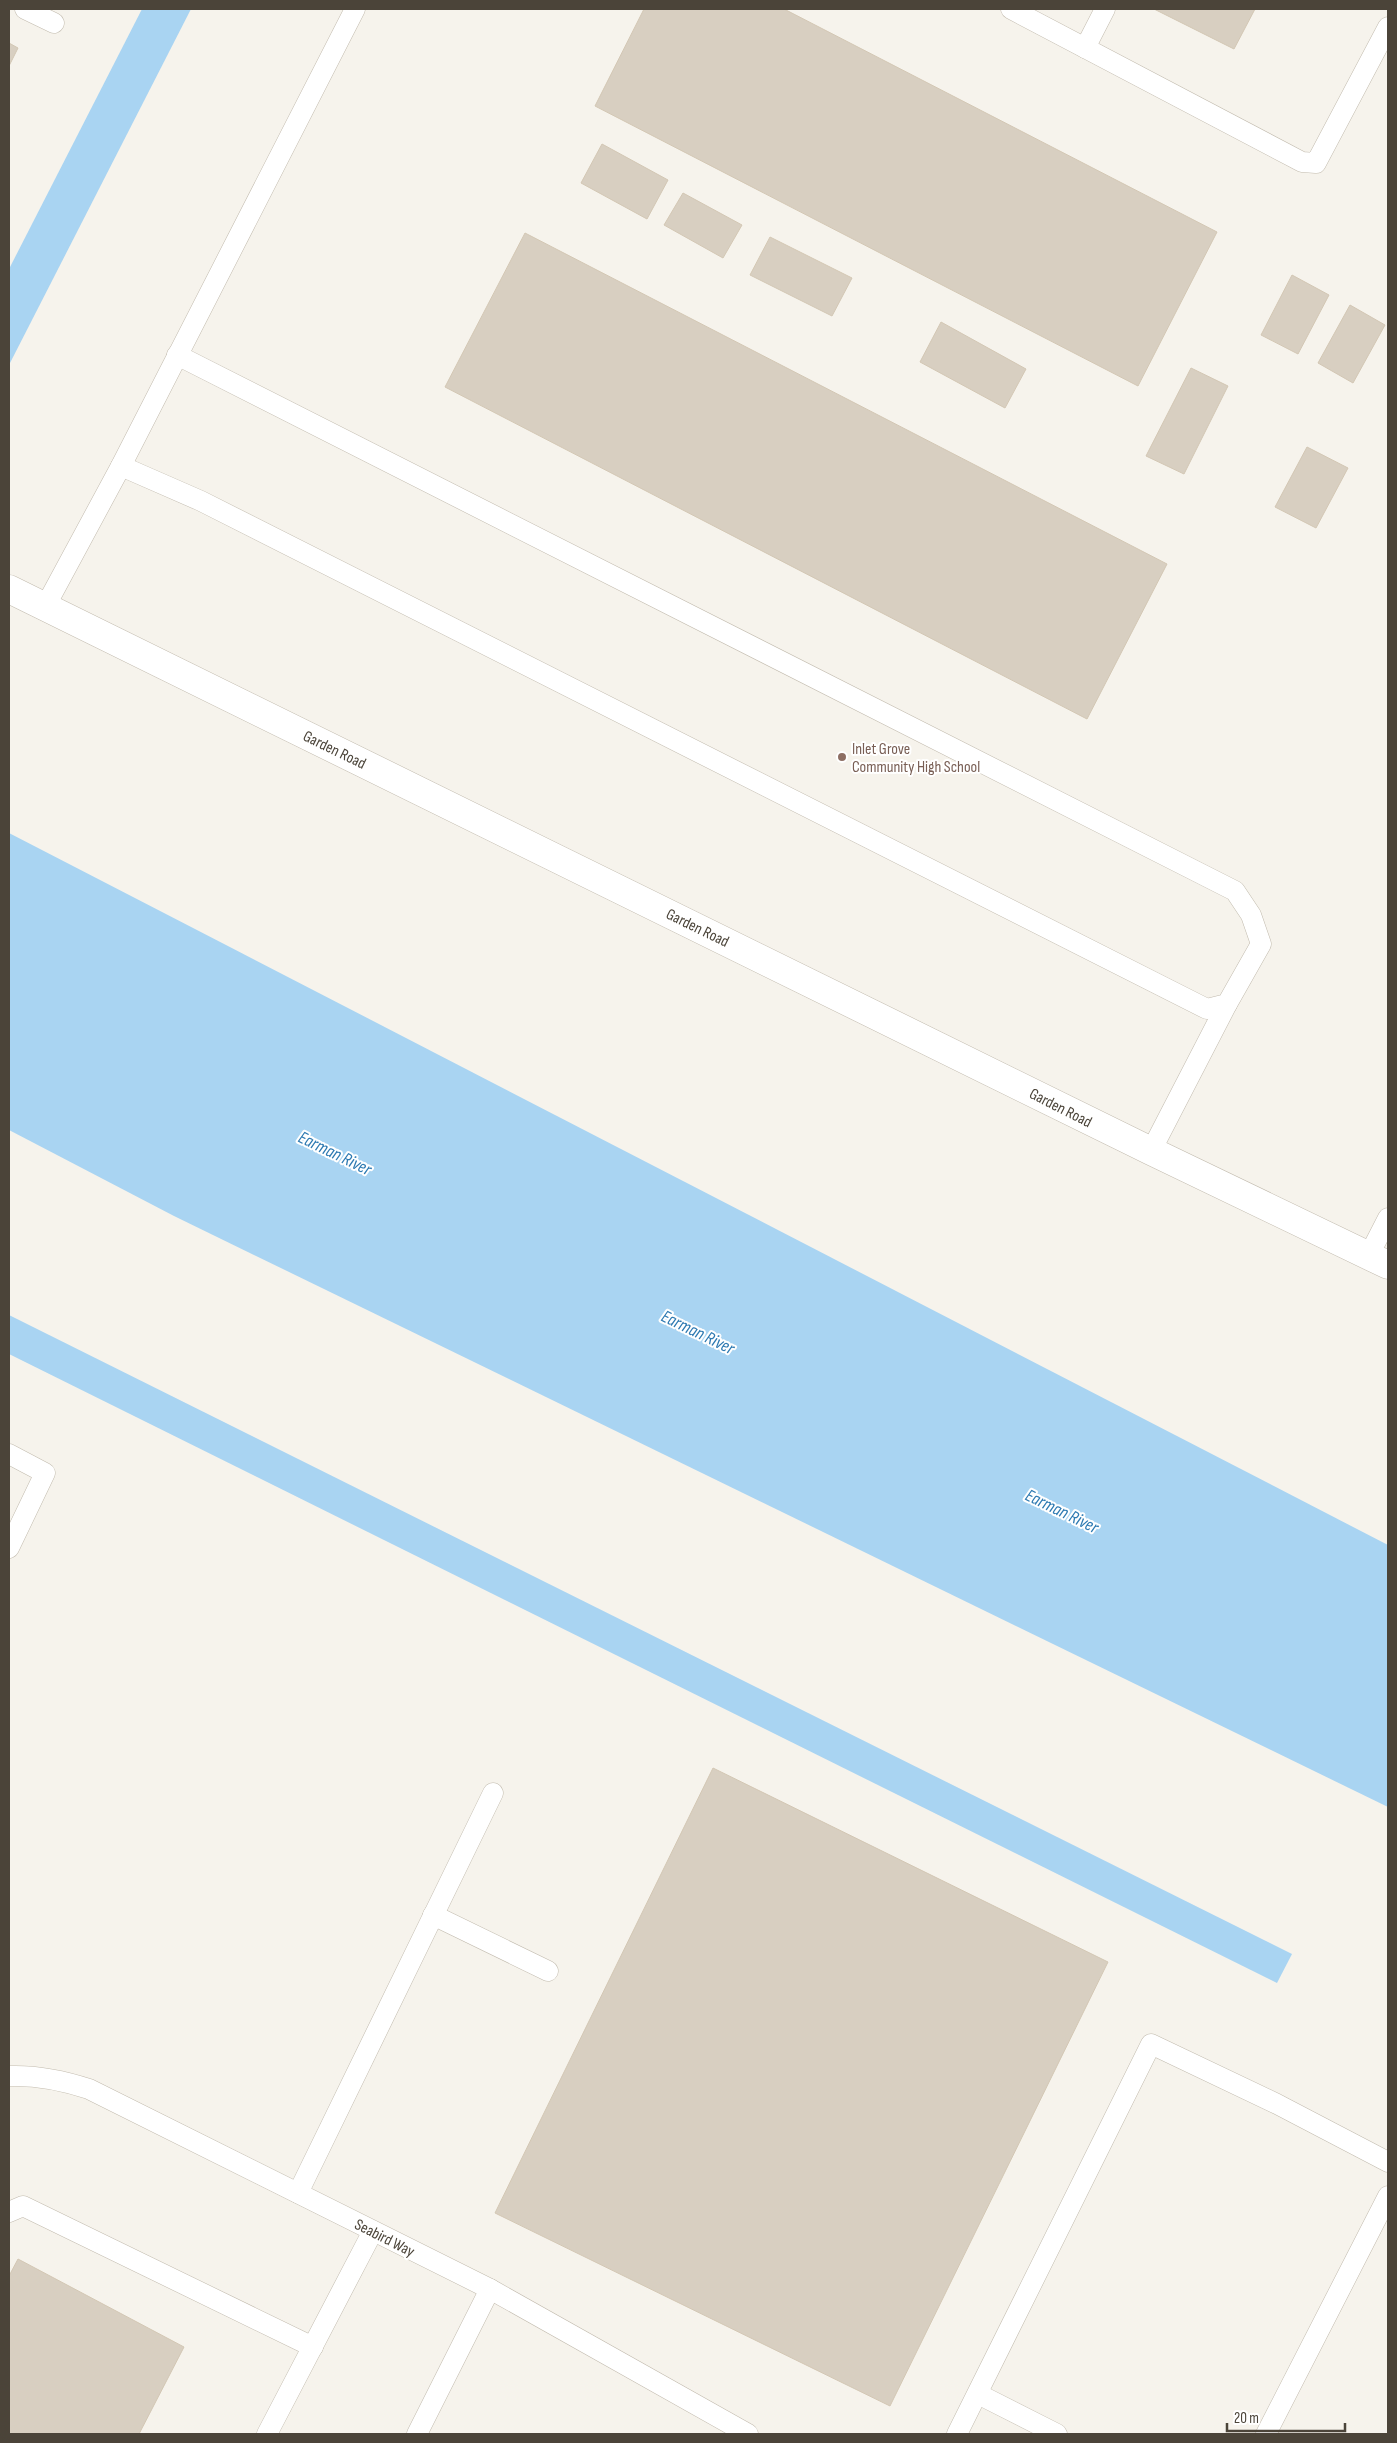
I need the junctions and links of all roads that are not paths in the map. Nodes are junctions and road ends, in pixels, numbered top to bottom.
1 (25, 9) edge
2 (355, 9) edge
3 (1011, 9) edge
4 (1105, 9) edge
5 (54, 23) dead end
6 (1388, 26) edge
7 (1085, 48) junction
8 (177, 355) junction
9 (121, 466) junction
10 (9, 589) edge
11 (45, 607) junction
12 (1226, 1004) junction
13 (1151, 1151) junction
14 (1388, 1218) edge
15 (1379, 1260) edge
16 (9, 1454) edge
17 (9, 1548) edge
18 (493, 1792) dead end
19 (433, 1915) junction
20 (548, 1971) dead end
21 (9, 2076) edge
22 (1388, 2162) edge
23 (298, 2193) junction
24 (1388, 2196) edge
25 (9, 2212) edge
26 (373, 2231) junction
27 (490, 2289) junction
28 (313, 2347) junction
29 (978, 2394) junction
30 (267, 2434) edge
31 (417, 2434) edge
32 (748, 2434) edge
33 (957, 2434) edge
34 (1057, 2434) edge
35 (1266, 2434) edge

1 - 5 lane
2 - 8 lane
3 - 7 lane
4 - 7 lane
6 - 7 lane
8 - 9 lane
8 - 12 lane
9 - 11 lane
9 - 12 lane
10 - 11 street, Garden Road
11 - 13 street, Garden Road
12 - 13 lane
13 - 15 street, Garden Road
14 - 15 lane
16 - 17 lane
18 - 19 lane
19 - 20 lane
19 - 23 lane
21 - 23 lane, Seabird Way
22 - 29 lane
23 - 26 lane, Seabird Way
24 - 35 lane
25 - 28 lane
26 - 27 lane, Seabird Way
26 - 28 lane
27 - 31 lane
27 - 32 lane, Seabird Way
28 - 30 lane
29 - 33 lane
29 - 34 lane

